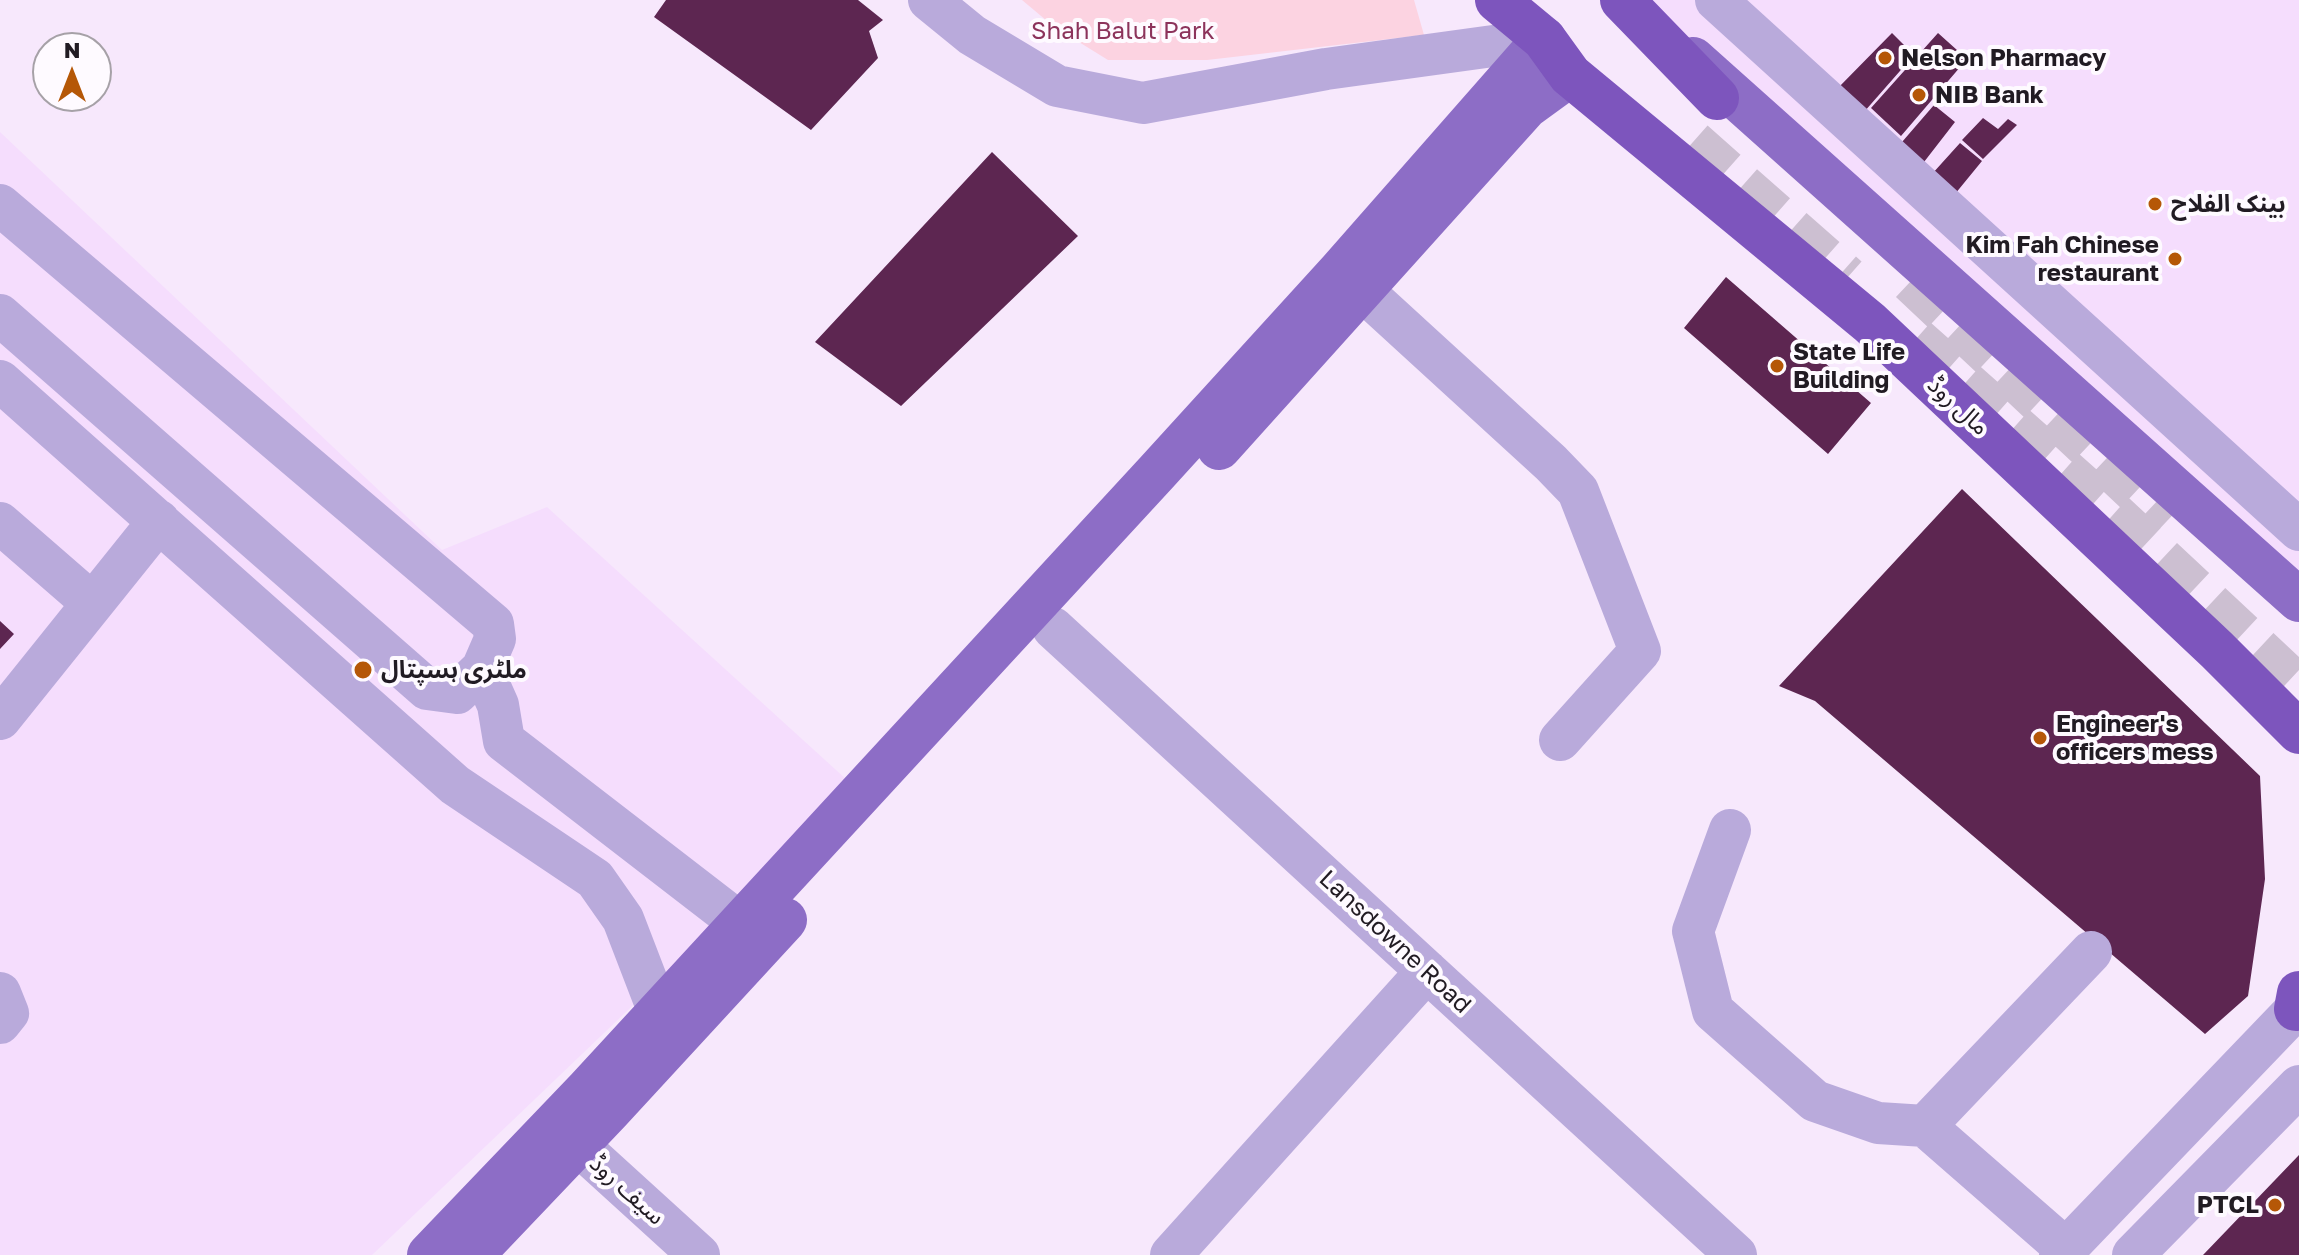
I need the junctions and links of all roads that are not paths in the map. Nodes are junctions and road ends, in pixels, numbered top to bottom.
1 (929, 0) edge
2 (1497, 0) edge
3 (1624, 0) edge
4 (1716, 0) edge
5 (1544, 39) junction
6 (1570, 75) junction
7 (1717, 98) dead end
8 (1693, 142) tunnel mouth
9 (0, 205) edge
10 (1363, 291) junction
11 (0, 315) edge
12 (0, 381) edge
13 (159, 521) junction
14 (0, 523) edge
15 (2299, 530) edge
16 (2299, 600) edge
17 (92, 603) junction
18 (1053, 628) junction
19 (482, 669) junction
20 (0, 719) edge
21 (2288, 721) edge
22 (1560, 740) dead end
23 (504, 741) junction
24 (2299, 755) edge
25 (455, 785) junction
26 (1730, 830) dead end
27 (740, 923) junction
28 (2091, 952) dead end
29 (1427, 971) junction
30 (0, 993) edge
31 (2298, 1003) edge
32 (658, 1010) junction
33 (0, 1023) edge
34 (2299, 1086) edge
35 (1925, 1126) junction
36 (566, 1134) junction
37 (2063, 1252) edge
38 (429, 1255) edge
39 (472, 1255) edge
40 (699, 1255) edge
41 (1171, 1255) edge
42 (1736, 1255) edge
43 (2133, 1255) edge

1 - 5 street
2 - 5 highway, مال روڈ
3 - 7 highway
3 - 16 main road
4 - 15 street
5 - 6 highway, مال روڈ
5 - 8 highway
5 - 27 main road
6 - 10 main road
6 - 21 highway, مال روڈ
9 - 19 street
10 - 18 main road
10 - 22 street
11 - 19 street
12 - 13 street
13 - 17 street
13 - 25 street
14 - 17 street
17 - 20 street
18 - 29 street, Lansdowne Road
18 - 36 main road
19 - 23 street
21 - 24 highway
23 - 25 street
23 - 27 street
25 - 32 street
26 - 35 street
27 - 32 main road
28 - 35 street
29 - 41 street
29 - 42 street, Lansdowne Road
30 - 33 street
31 - 37 street
32 - 36 main road
34 - 43 street
35 - 37 street
36 - 38 main road
36 - 39 main road
36 - 40 street, سیف روڈ

